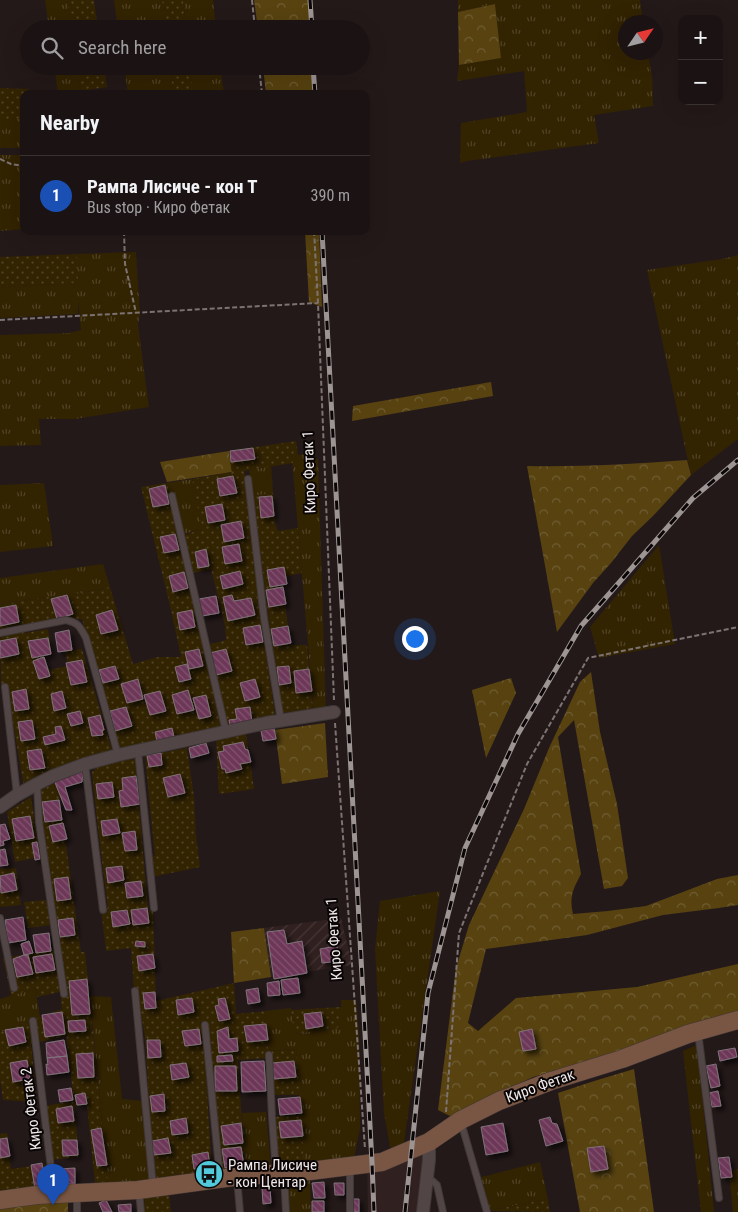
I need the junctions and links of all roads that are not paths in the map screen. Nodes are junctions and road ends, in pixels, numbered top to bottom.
1 (248, 479) dead end
2 (172, 496) dead end
3 (0, 633) edge
4 (5, 687) dead end
5 (334, 712) road end
6 (282, 721) junction
7 (226, 732) junction
8 (138, 751) junction
9 (118, 755) junction
10 (85, 764) junction
11 (37, 784) junction
12 (17, 795) junction
13 (0, 807) edge
14 (154, 908) dead end
15 (103, 910) dead end
16 (0, 918) edge
17 (14, 988) dead end
18 (136, 991) dead end
19 (64, 994) dead end
20 (738, 1020) edge
21 (33, 1021) dead end
22 (205, 1025) dead end
23 (698, 1031) junction
24 (269, 1055) dead end
25 (461, 1120) junction
26 (429, 1142) junction
27 (412, 1149) junction
28 (429, 1160) junction
29 (358, 1165) junction
30 (280, 1174) junction
31 (427, 1176) junction
32 (229, 1178) junction
33 (146, 1189) junction
34 (54, 1194) junction
35 (77, 1194) junction
36 (719, 1198) dead end
37 (0, 1200) edge
38 (77, 1212) edge
39 (141, 1212) edge
40 (240, 1212) edge
41 (286, 1212) edge
42 (350, 1212) edge
43 (424, 1212) edge
44 (443, 1212) edge
45 (487, 1212) edge

1 - 6 lane
2 - 7 lane
3 - 9 lane
4 - 12 lane
5 - 6 street
6 - 7 street
7 - 8 street
8 - 9 street
8 - 14 lane
9 - 10 street
10 - 11 street
10 - 15 lane
11 - 12 street
11 - 19 lane
12 - 13 street
16 - 17 lane
18 - 33 lane
20 - 23 main road, Киро Фетак
21 - 34 lane, Киро Фетак 2
22 - 32 lane
23 - 25 main road, Киро Фетак
23 - 36 lane
24 - 30 lane
25 - 26 main road, Киро Фетак
25 - 45 lane
26 - 27 main road, Киро Фетак
26 - 28 street
27 - 28 street
27 - 29 main road, Киро Фетак
28 - 31 street
29 - 30 main road, Киро Фетак
29 - 42 lane
30 - 32 main road, Киро Фетак
30 - 41 lane
31 - 43 street
31 - 44 lane
32 - 33 main road, Киро Фетак
32 - 40 lane
33 - 35 main road, Киро Фетак
33 - 39 lane
34 - 35 main road, Киро Фетак
34 - 37 main road, Киро Фетак
35 - 38 lane

